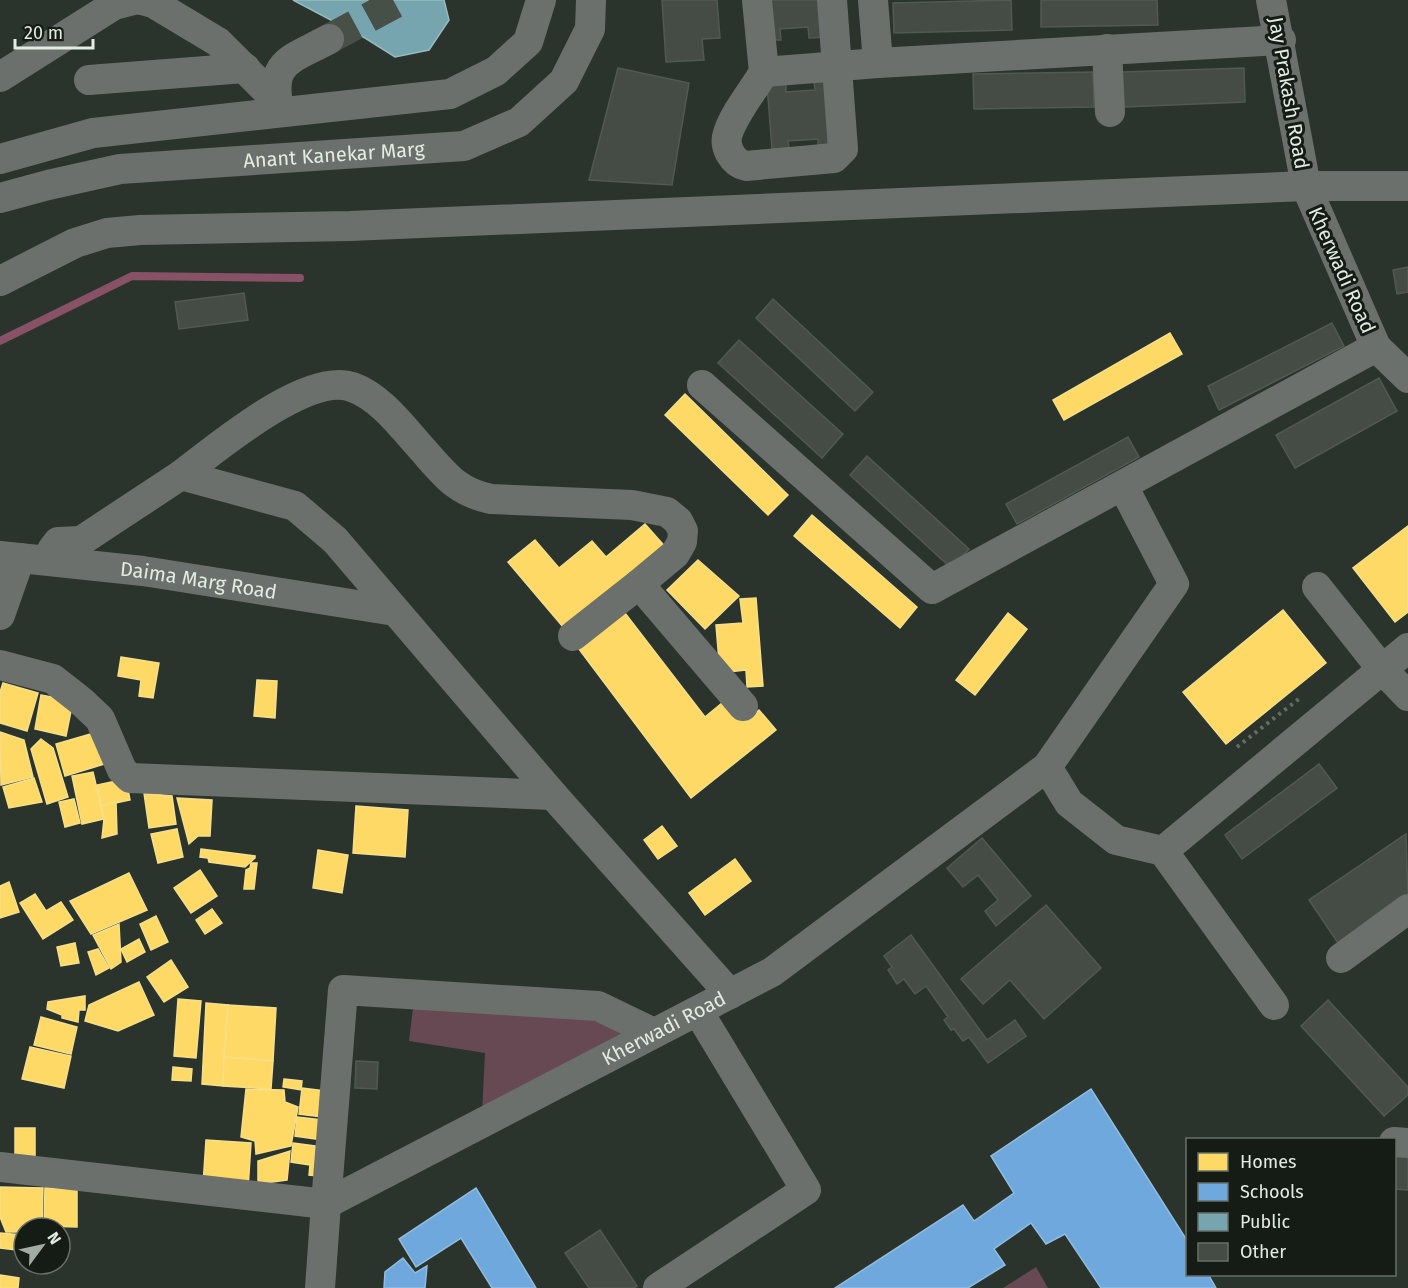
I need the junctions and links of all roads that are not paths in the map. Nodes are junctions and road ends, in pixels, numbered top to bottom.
1 (134, 0) edge
2 (142, 0) edge
3 (542, 0) edge
4 (591, 0) edge
5 (757, 0) edge
6 (832, 0) edge
7 (873, 0) edge
8 (1271, 0) edge
9 (329, 39) tunnel mouth
10 (1281, 40) junction
11 (1107, 49) junction
12 (878, 63) junction
13 (838, 65) junction
14 (245, 68) junction
15 (764, 72) junction
16 (0, 77) edge
17 (89, 80) dead end
18 (279, 106) junction
19 (1110, 112) dead end
20 (0, 159) edge
21 (1306, 186) junction
22 (1408, 186) edge
23 (0, 198) edge
24 (0, 281) edge
25 (1376, 347) junction
26 (1408, 378) edge
27 (702, 385) dead end
28 (181, 475) junction
29 (1123, 486) junction
30 (10, 557) edge
31 (51, 561) junction
32 (639, 584) junction
33 (1317, 587) dead end
34 (395, 611) junction
35 (0, 615) edge
36 (573, 636) dead end
37 (1408, 648) edge
38 (0, 665) edge
39 (1381, 668) junction
40 (1408, 696) edge
41 (743, 706) dead end
42 (1047, 767) junction
43 (553, 795) junction
44 (1163, 851) junction
45 (1408, 909) edge
46 (1341, 958) dead end
47 (730, 994) junction
48 (1274, 1005) dead end
49 (698, 1011) junction
50 (654, 1033) junction
51 (0, 1167) edge
52 (326, 1204) junction
53 (320, 1288) edge
54 (658, 1288) edge

1 - 16 street
2 - 14 street
3 - 18 street
4 - 23 street, Anant Kanekar Marg
5 - 15 street
6 - 13 street
7 - 12 street
8 - 10 street, Jay Prakash Road
9 - 18 street
10 - 11 street
10 - 21 street, Jay Prakash Road
11 - 12 street
11 - 19 street
12 - 13 street
13 - 15 street
13 - 15 street
14 - 17 street
14 - 18 street
18 - 20 street
21 - 22 street
21 - 24 street
21 - 25 street, Kherwadi Road
25 - 26 street
25 - 29 street, Kherwadi Road
27 - 29 street, Kherwadi Road
28 - 31 street
28 - 32 street
28 - 34 street
29 - 42 street, Kherwadi Road
30 - 31 street, Daima Marg Road
30 - 35 street
31 - 34 street, Daima Marg Road
32 - 36 street
32 - 41 street
33 - 39 street
34 - 43 street
37 - 39 street
38 - 43 street
39 - 40 street
39 - 44 street
42 - 44 street
42 - 47 street, Kherwadi Road
43 - 47 street
44 - 48 street
45 - 46 street
47 - 49 street, Kherwadi Road
49 - 50 street, Kherwadi Road
49 - 54 street
50 - 52 street, Kherwadi Road
50 - 52 street
51 - 52 street
52 - 53 street

